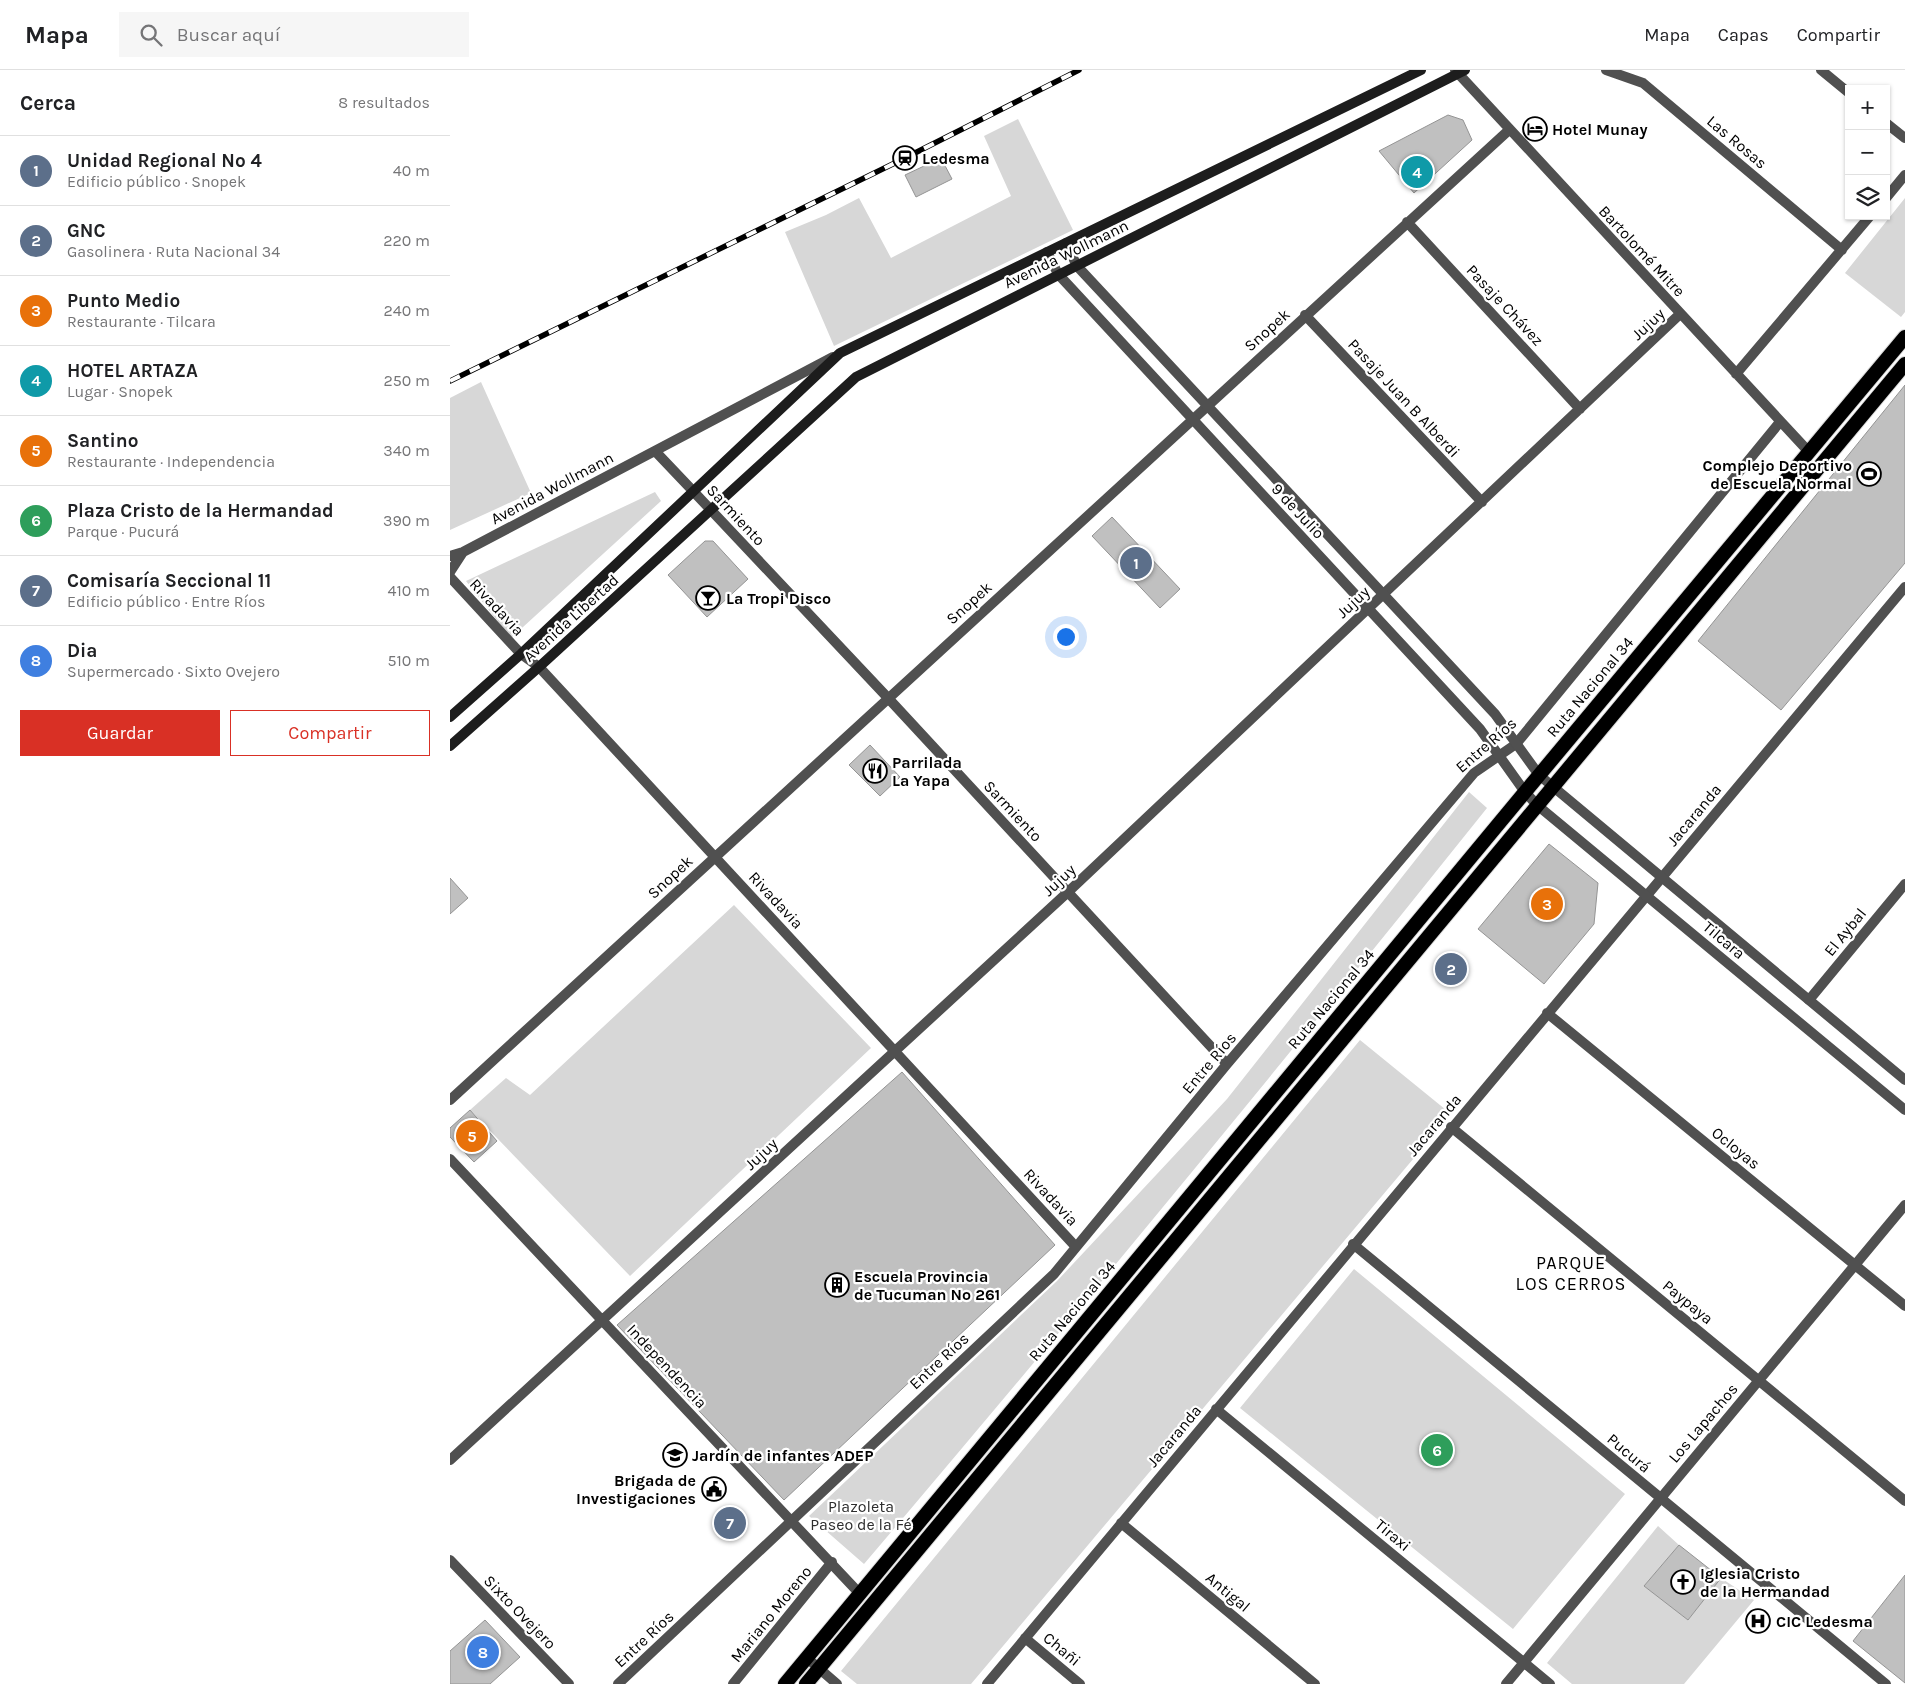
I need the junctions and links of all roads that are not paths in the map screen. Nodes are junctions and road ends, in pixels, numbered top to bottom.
1 (1421, 70) edge
2 (1606, 70) edge
3 (1821, 70) edge
4 (1459, 71) edge
5 (1845, 90) edge
6 (1890, 126) edge
7 (1508, 130) junction
8 (1905, 138) edge
9 (1905, 176) edge
10 (1890, 193) edge
11 (1867, 220) edge
12 (1407, 222) junction
13 (1066, 243) junction
14 (1842, 250) junction
15 (1047, 252) junction
16 (1077, 266) junction
17 (1058, 274) junction
18 (1680, 314) junction
19 (1305, 315) junction
20 (1905, 337) edge
21 (840, 353) junction
22 (1905, 364) edge
23 (1736, 374) junction
24 (1207, 405) junction
25 (1580, 409) junction
26 (1192, 419) junction
27 (1780, 422) junction
28 (654, 451) junction
29 (1809, 452) junction
30 (693, 491) junction
31 (1482, 502) junction
32 (711, 510) junction
33 (463, 552) junction
34 (450, 556) edge
35 (450, 572) edge
36 (450, 577) edge
37 (1905, 587) edge
38 (1384, 594) junction
39 (1368, 609) junction
40 (521, 654) junction
41 (540, 667) junction
42 (888, 698) junction
43 (450, 717) edge
44 (1516, 744) junction
45 (450, 746) edge
46 (1499, 756) junction
47 (1539, 775) junction
48 (1553, 787) junction
49 (1524, 792) junction
50 (1537, 805) junction
51 (715, 856) junction
52 (1661, 877) junction
53 (1905, 884) edge
54 (1068, 892) junction
55 (1646, 895) junction
56 (1809, 1000) junction
57 (1547, 1013) junction
58 (895, 1052) junction
59 (1228, 1064) junction
60 (1905, 1080) edge
61 (450, 1100) edge
62 (1905, 1110) edge
63 (1451, 1127) junction
64 (450, 1159) edge
65 (1905, 1205) edge
66 (1353, 1244) junction
67 (1076, 1247) junction
68 (1855, 1265) junction
69 (1905, 1306) edge
70 (603, 1320) junction
71 (1758, 1380) junction
72 (1216, 1409) junction
73 (450, 1460) edge
74 (1661, 1498) junction
75 (1905, 1501) edge
76 (792, 1520) junction
77 (1122, 1523) junction
78 (450, 1560) edge
79 (832, 1562) junction
80 (860, 1594) junction
81 (1025, 1638) junction
82 (807, 1658) junction
83 (1524, 1662) junction
84 (818, 1668) junction
85 (788, 1683) edge
86 (569, 1684) edge
87 (618, 1684) edge
88 (733, 1684) edge
89 (806, 1684) edge
90 (837, 1684) edge
91 (987, 1684) edge
92 (1080, 1684) edge
93 (1315, 1684) edge
94 (1506, 1684) edge
95 (1550, 1684) edge
96 (1886, 1684) edge

1 - 13 main road, Avenida Wollmann
2 - 14 street, Las Rosas
3 - 5 street
4 - 7 street, Bartolomé Mitre
4 - 16 main road, Avenida Wollmann
6 - 8 street
7 - 12 street, Snopek
7 - 18 street, Bartolomé Mitre
9 - 10 street
11 - 14 street
12 - 19 street, Snopek
12 - 25 street, Pasaje Chávez
13 - 15 main road, Avenida Wollmann
13 - 16 street, 9 de Julio
14 - 23 street
15 - 17 street, 9 de Julio
15 - 21 main road, Avenida Wollmann
16 - 17 main road, Avenida Wollmann
16 - 24 street, 9 de Julio
17 - 26 street, 9 de Julio
17 - 32 main road, Avenida Wollmann
18 - 23 street, Bartolomé Mitre
18 - 25 street, Jujuy
19 - 24 street, Snopek
19 - 31 street, Pasaje Juan B Alberdi
20 - 29 highway, Ruta Nacional 34
21 - 28 street, Avenida Wollmann
21 - 30 main road, Avenida Wollmann
22 - 48 highway, Ruta Nacional 34
23 - 27 street, Bartolomé Mitre
24 - 26 street, Snopek
24 - 38 street, 9 de Julio
25 - 31 street, Jujuy
26 - 39 street, 9 de Julio
26 - 42 street, Snopek
27 - 29 street, Bartolomé Mitre
27 - 44 street, Entre Ríos
28 - 30 street
28 - 33 street, Avenida Wollmann
29 - 47 highway, Ruta Nacional 34
30 - 32 street, Sarmiento
30 - 40 main road, Avenida Libertad
31 - 38 street, Jujuy
32 - 41 main road, Avenida Libertad
32 - 42 street, Sarmiento
33 - 34 street, Avenida Wollmann
33 - 35 street, Avenida Wollmann
36 - 40 street, Rivadavia
37 - 52 street, Jacaranda
38 - 39 street, Jujuy
38 - 44 street, 9 de Julio
39 - 46 street, 9 de Julio
39 - 54 street, Jujuy
40 - 41 street, Rivadavia
40 - 43 main road, Avenida Libertad
41 - 45 main road, Avenida Libertad
41 - 51 street, Rivadavia
42 - 51 street, Snopek
42 - 54 street, Sarmiento
44 - 46 street, Entre Ríos
44 - 47 street, 9 de Julio
46 - 49 street, 9 de Julio
46 - 59 street, Entre Ríos
47 - 48 street, Tilcara
47 - 49 highway, Ruta Nacional 34
48 - 50 highway, Ruta Nacional 34
48 - 52 street, Tilcara
49 - 50 street, Tilcara
49 - 80 highway, Ruta Nacional 34
50 - 55 street, Tilcara
50 - 84 highway, Ruta Nacional 34
51 - 58 street, Rivadavia
51 - 61 street, Snopek
52 - 55 street, Jacaranda
52 - 56 street, Tilcara
53 - 56 street, El Aybal
54 - 58 street, Jujuy
54 - 59 street, Sarmiento
55 - 57 street, Jacaranda
55 - 62 street, Tilcara
56 - 60 street, Tilcara
57 - 63 street, Jacaranda
57 - 68 street, Ocloyas
58 - 67 street, Rivadavia
58 - 70 street, Jujuy
59 - 67 street, Entre Ríos
63 - 66 street, Jacaranda
63 - 71 street, Paypaya
64 - 70 street, Independencia
65 - 68 street, Los Lapachos
66 - 72 street, Jacaranda
66 - 74 street, Pucurá
67 - 76 street, Entre Ríos
68 - 69 street, Ocloyas
68 - 71 street, Los Lapachos
70 - 73 street, Jujuy
70 - 76 street, Independencia
71 - 74 street, Los Lapachos
71 - 75 street, Paypaya
72 - 77 street, Jacaranda
72 - 83 street, Tiraxi
74 - 83 street, Los Lapachos
74 - 96 street, Pucurá
76 - 79 street, Independencia
76 - 87 street, Entre Ríos
77 - 81 street, Jacaranda
77 - 93 street, Antigal
78 - 86 street, Sixto Ovejero
79 - 80 street, Independencia
79 - 88 street, Mariano Moreno
80 - 82 highway, Ruta Nacional 34
81 - 91 street, Jacaranda
81 - 92 street, Chañi
82 - 84 street
82 - 85 highway, Ruta Nacional 34
83 - 94 street, Los Lapachos
83 - 95 street, Tiraxi
84 - 89 highway, Ruta Nacional 34
84 - 90 street

